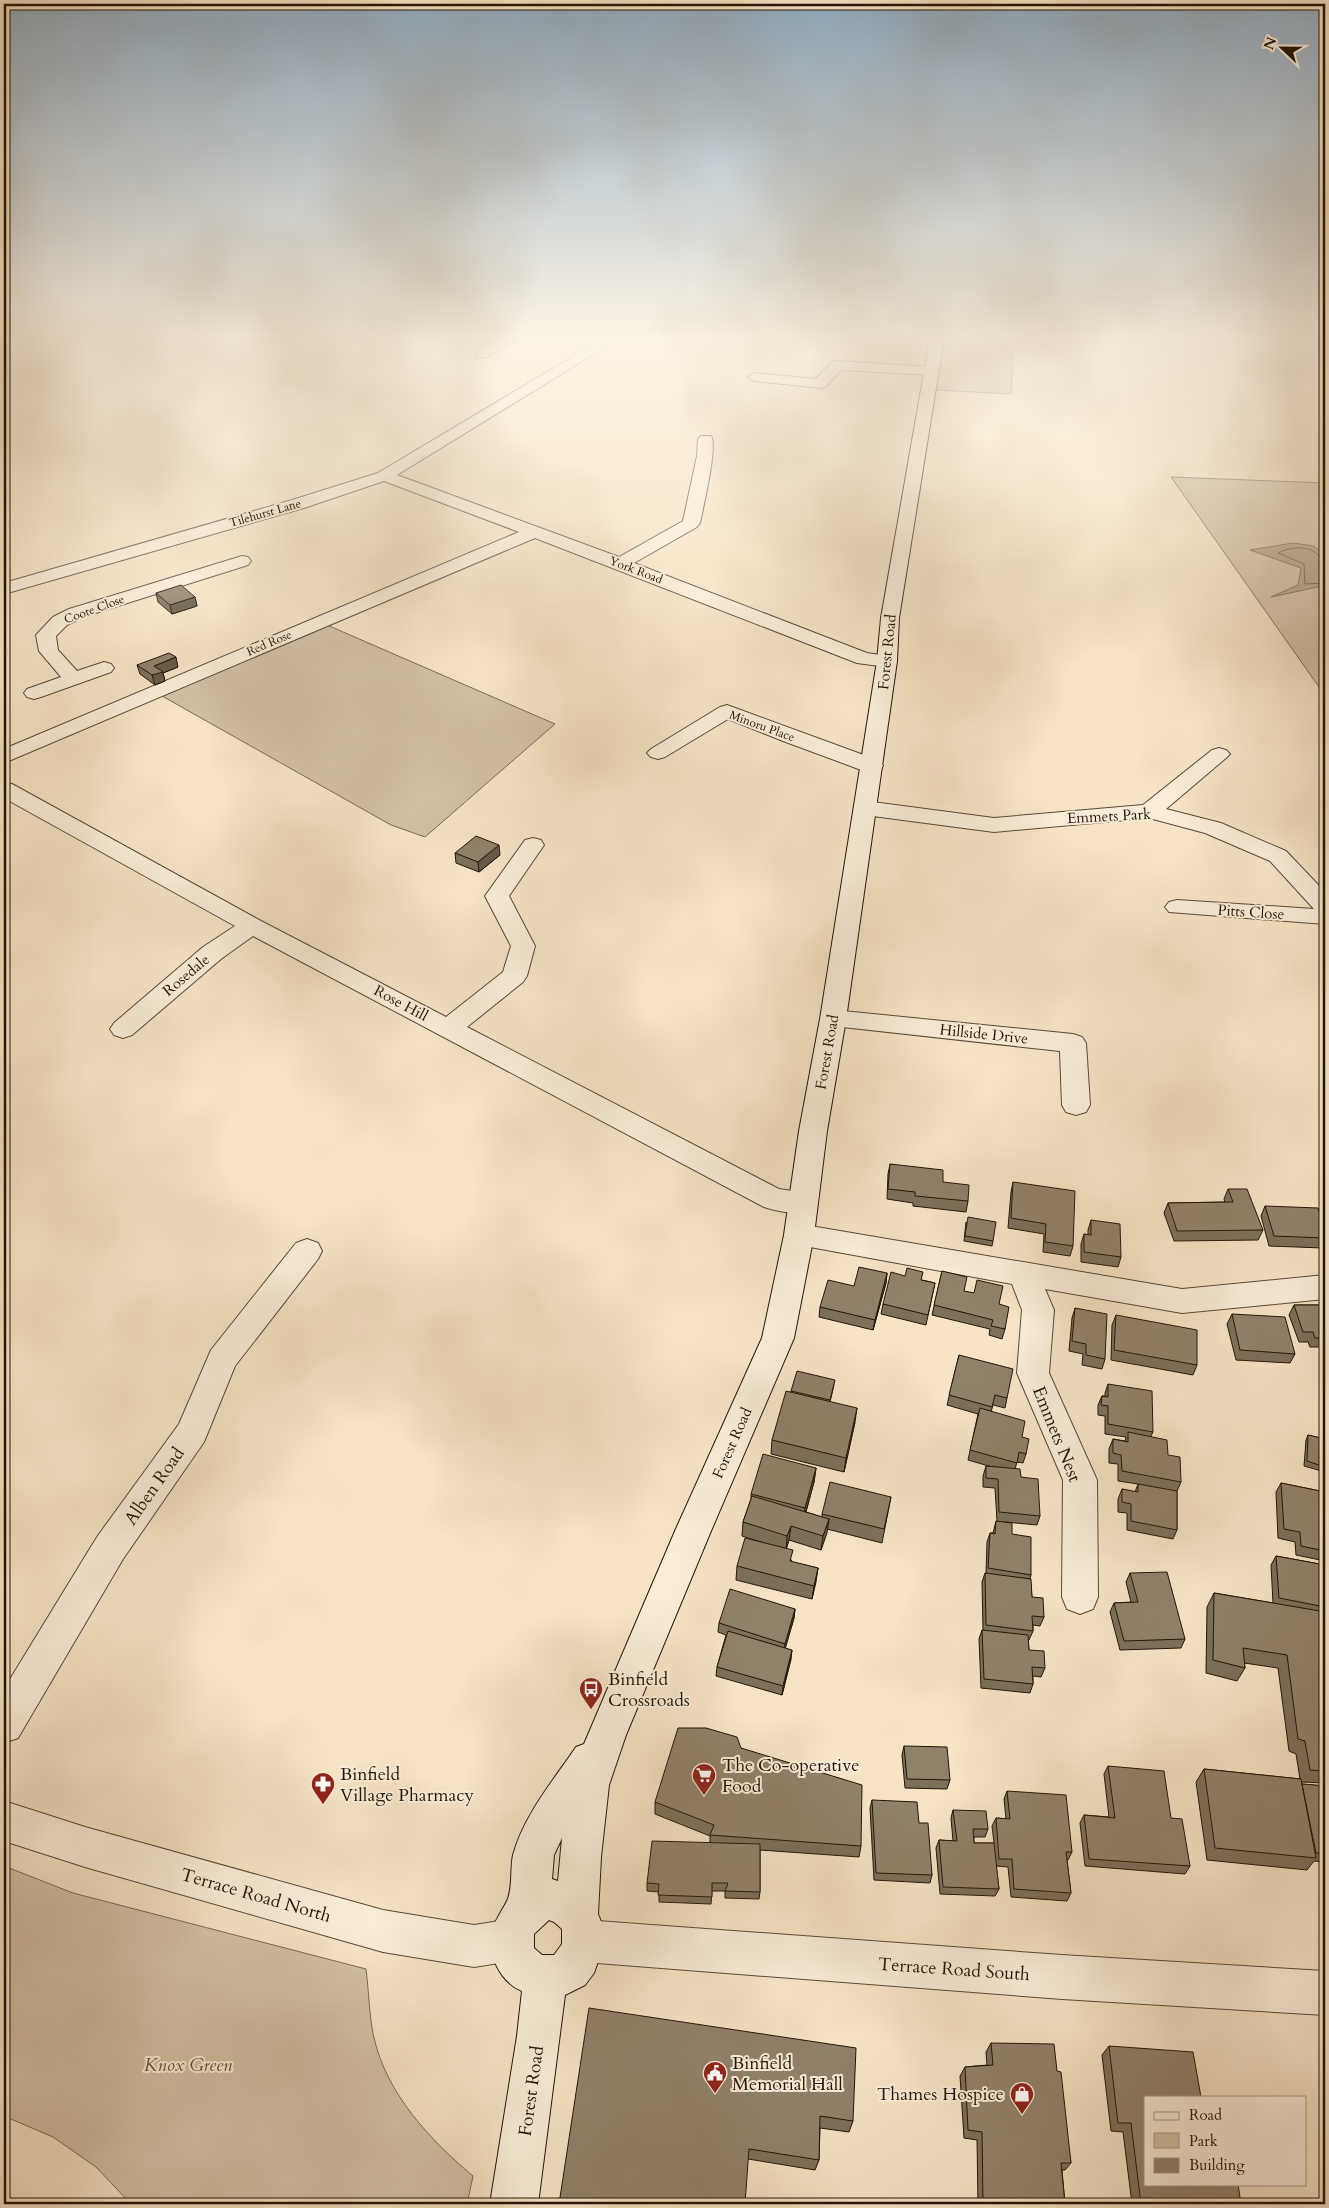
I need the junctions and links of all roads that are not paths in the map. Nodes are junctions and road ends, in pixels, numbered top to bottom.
1 (440, 441) edge
2 (706, 441) edge
3 (919, 441) edge
4 (384, 476) junction
5 (513, 523) junction
6 (535, 532) junction
7 (507, 542) junction
8 (157, 544) junction
9 (242, 561) dead end
10 (620, 564) junction
11 (198, 574) junction
12 (4, 589) edge
13 (887, 661) junction
14 (104, 668) dead end
15 (73, 679) junction
16 (34, 693) dead end
17 (658, 753) dead end
18 (1218, 754) dead end
19 (4, 757) edge
20 (872, 766) junction
21 (4, 789) edge
22 (865, 808) junction
23 (1149, 811) junction
24 (532, 845) dead end
25 (1325, 906) edge
26 (1177, 907) dead end
27 (1325, 917) edge
28 (252, 926) junction
29 (833, 1020) junction
30 (123, 1029) dead end
31 (448, 1029) junction
32 (1076, 1105) dead end
33 (803, 1202) junction
34 (799, 1236) junction
35 (306, 1251) dead end
36 (1024, 1275) junction
37 (1325, 1287) edge
38 (1080, 1597) dead end
39 (4, 1724) edge
40 (607, 1735) junction
41 (4, 1821) edge
42 (520, 1924) junction
43 (580, 1927) junction
44 (545, 1978) junction
45 (1325, 1992) edge
46 (514, 2204) edge

1 - 4 street, Tilehurst Lane
2 - 10 street
3 - 13 street, Forest Road
4 - 5 street, York Road
4 - 8 street, Tilehurst Lane
5 - 6 street, York Road
5 - 7 street
6 - 7 street, Red Rose
6 - 10 street, York Road
7 - 19 street, Red Rose
8 - 11 street
8 - 12 street, Tilehurst Lane
9 - 11 street, Coote Close
10 - 13 street, York Road
11 - 15 street, Coote Close
13 - 20 street, Forest Road
14 - 15 street
15 - 16 street
17 - 20 street, Minoru Place
18 - 23 street
20 - 22 street, Forest Road
21 - 28 street, Rose Hill
22 - 23 street, Emmets Park
22 - 29 street, Forest Road
23 - 25 street, Emmets Park
24 - 31 street
26 - 27 street, Pitts Close
28 - 30 street, Rosedale
28 - 31 street, Rose Hill
29 - 32 street, Hillside Drive
29 - 33 street, Forest Road
31 - 33 street, Rose Hill
33 - 34 street, Forest Road
34 - 36 street
34 - 40 street, Forest Road
35 - 39 street, Alben Road
36 - 37 street
36 - 38 street, Emmets Nest
40 - 42 street, Forest Road
40 - 43 street, Forest Road
41 - 42 street, Terrace Road North
42 - 43 street
42 - 44 street
43 - 44 street
43 - 45 street, Terrace Road South
44 - 46 street, Forest Road

